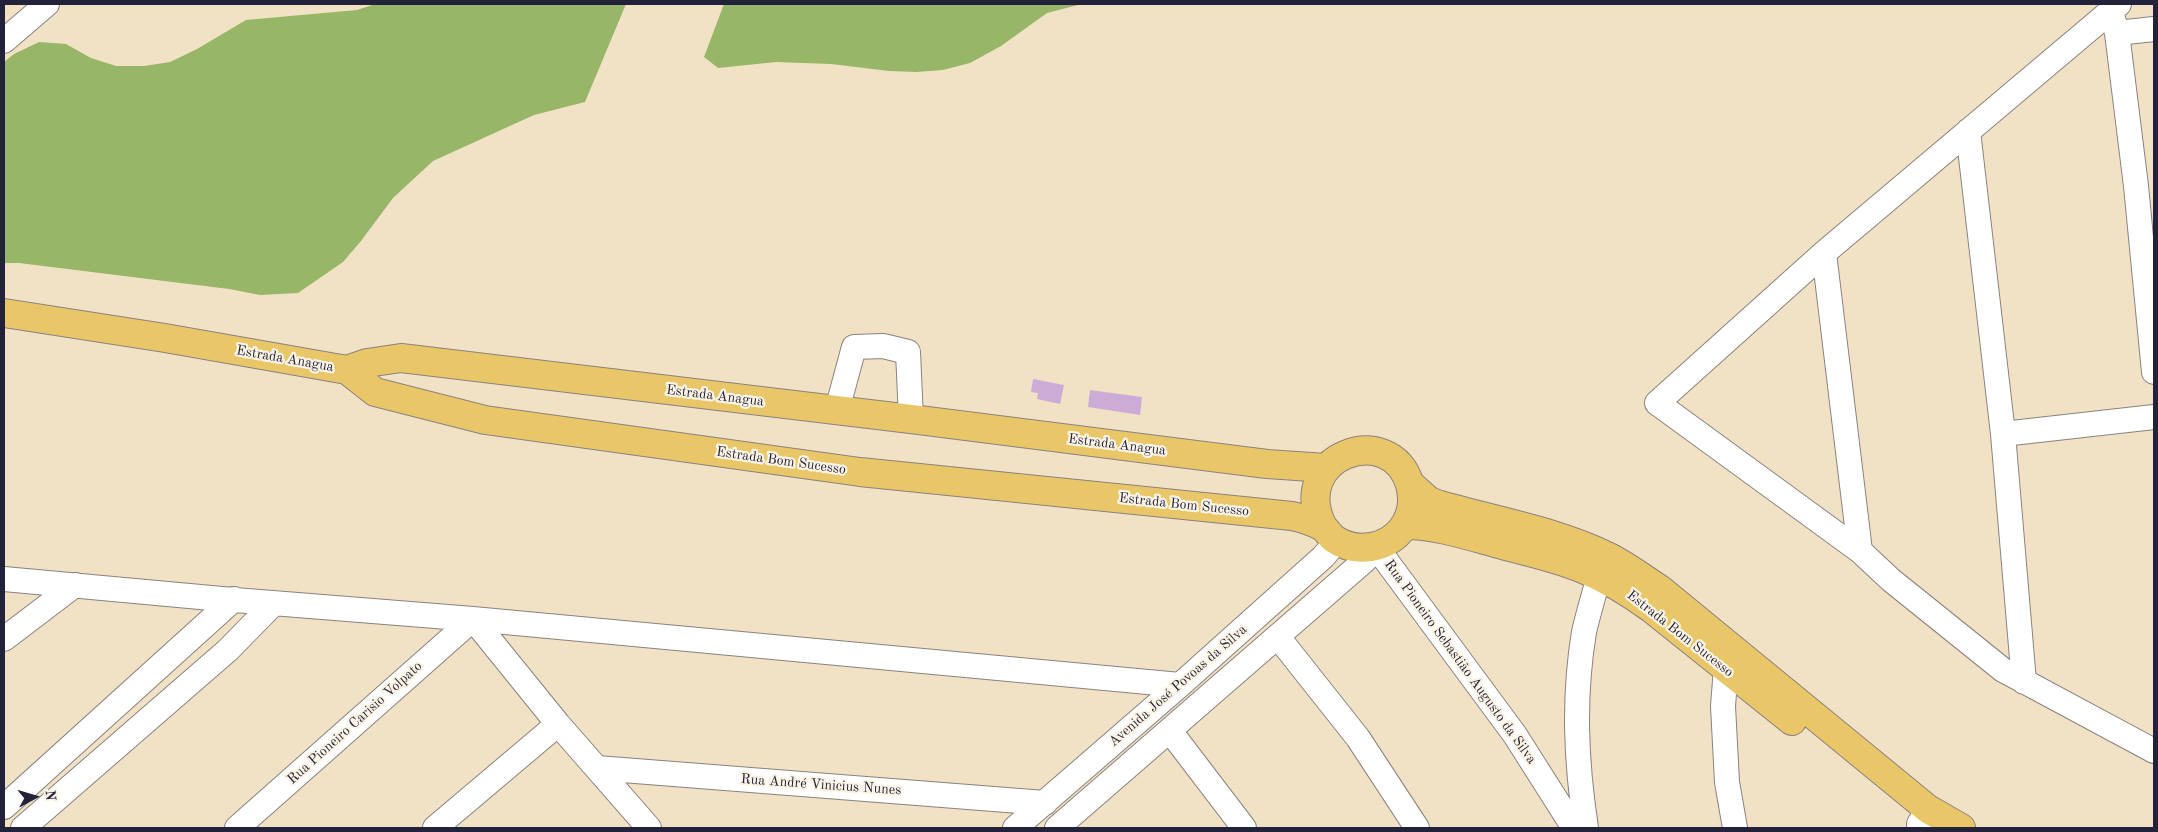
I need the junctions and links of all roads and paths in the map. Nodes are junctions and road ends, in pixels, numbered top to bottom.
1 (47, 4) edge
2 (2116, 16) edge
3 (2154, 29) edge
4 (4, 40) edge
5 (1968, 131) junction
6 (2145, 185) edge
7 (1824, 253) junction
8 (4, 314) edge
9 (2153, 340) edge
10 (347, 370) junction
11 (2154, 372) edge
12 (837, 410) junction
13 (2154, 417) edge
14 (911, 419) junction
15 (2003, 434) junction
16 (1326, 468) junction
17 (1410, 484) junction
18 (1405, 525) junction
19 (1488, 530) junction
20 (1329, 533) junction
21 (1379, 546) junction
22 (1860, 551) junction
23 (1599, 576) junction
24 (4, 578) edge
25 (75, 585) junction
26 (234, 599) junction
27 (274, 603) junction
28 (473, 619) junction
29 (1278, 637) junction
30 (4, 640) edge
31 (1726, 668) junction
32 (2024, 682) junction
33 (1180, 685) junction
34 (558, 724) junction
35 (1170, 731) junction
36 (2154, 751) edge
37 (597, 768) junction
38 (1045, 802) junction
39 (4, 807) edge
40 (1923, 822) edge
41 (1069, 824) edge
42 (641, 825) edge
43 (23, 828) edge
44 (237, 828) edge
45 (435, 828) edge
46 (1015, 828) edge
47 (1244, 828) edge
48 (1417, 828) edge
49 (1574, 828) edge
50 (1586, 828) edge
51 (1734, 828) edge
52 (1961, 828) edge

1 - 4 street
2 - 3 street
2 - 5 street
2 - 6 street
5 - 7 street
5 - 15 street
6 - 9 street
7 - 22 street
7 - 22 street
8 - 10 main road, Estrada Anagua
9 - 11 street
10 - 12 main road, Estrada Anagua
10 - 20 main road, Estrada Bom Sucesso
12 - 14 main road, Estrada Anagua
12 - 14 street
13 - 15 street
14 - 16 main road, Estrada Anagua
15 - 32 street
16 - 17 main road
16 - 20 main road
17 - 18 main road
17 - 19 main road, Estrada Bom Sucesso
18 - 19 main road, Estrada Bom Sucesso
18 - 21 main road
19 - 23 main road, Estrada Bom Sucesso
19 - 40 main road, Estrada Bom Sucesso
20 - 21 main road, Estrada Bom Sucesso
20 - 33 street, Avenida José Povoas da Silva
21 - 29 street, Avenida José Povoas da Silva
21 - 49 street, Rua Pioneiro Sebastião Augusto da Silva
22 - 32 street
23 - 31 main road, Estrada Bom Sucesso
23 - 50 street
24 - 25 street
25 - 26 street
25 - 30 street
26 - 27 street
26 - 39 street
27 - 28 street
27 - 43 street
28 - 33 street
28 - 34 street
28 - 44 street, Rua Pioneiro Carisio Volpato
29 - 35 street, Avenida José Povoas da Silva
29 - 48 street
31 - 40 main road, Estrada Bom Sucesso
31 - 51 street
32 - 36 street
33 - 38 street, Avenida José Povoas da Silva
34 - 37 street
34 - 45 street
35 - 41 street, Avenida José Povoas da Silva
35 - 47 street
37 - 38 street, Rua André Vinicius Nunes
37 - 42 street
38 - 46 street, Avenida José Povoas da Silva
40 - 52 main road, Estrada Bom Sucesso

